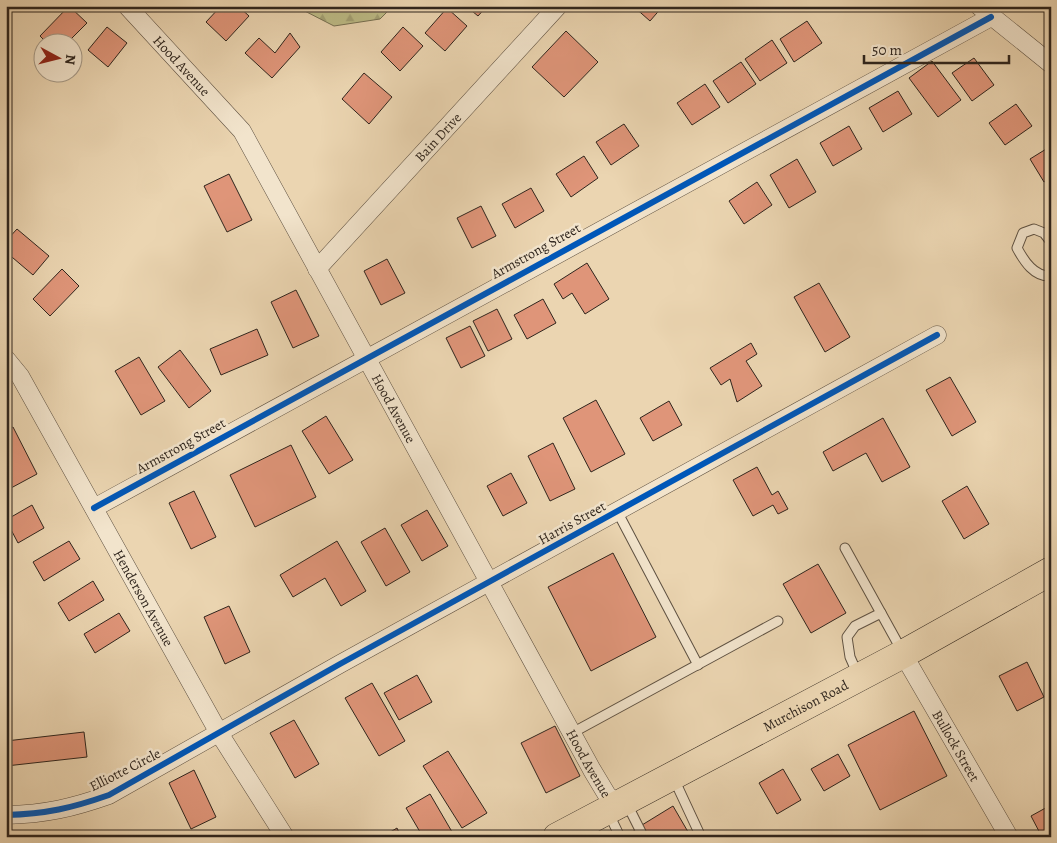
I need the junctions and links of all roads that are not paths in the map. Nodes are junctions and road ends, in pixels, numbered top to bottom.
1 (127, 6) edge
2 (558, 6) edge
3 (985, 11) edge
4 (1051, 64) edge
5 (1051, 242) edge
6 (317, 269) junction
7 (1051, 276) edge
8 (938, 335) dead end
9 (6, 358) edge
10 (366, 359) junction
11 (94, 508) junction
12 (618, 513) junction
13 (845, 548) dead end
14 (1051, 571) edge
15 (490, 582) junction
16 (881, 613) junction
17 (778, 621) dead end
18 (904, 654) junction
19 (698, 665) junction
20 (859, 678) junction
21 (219, 733) junction
22 (572, 733) junction
23 (673, 776) junction
24 (617, 806) junction
25 (6, 815) edge
26 (560, 836) edge
27 (285, 837) edge
28 (620, 837) edge
29 (634, 837) edge
30 (701, 837) edge
31 (1010, 837) edge

1 - 6 street, Hood Avenue
2 - 6 street, Bain Drive
3 - 4 street
3 - 10 street, Armstrong Street
5 - 7 lane
6 - 10 street, Hood Avenue
8 - 12 street, Harris Street
9 - 11 street, Henderson Avenue
10 - 11 street, Armstrong Street
10 - 15 street, Hood Avenue
11 - 21 street, Henderson Avenue
12 - 15 street, Harris Street
12 - 19 lane
13 - 16 lane
14 - 18 main road, Murchison Road
15 - 21 street, Harris Street
15 - 22 street, Hood Avenue
16 - 18 lane
16 - 20 lane
17 - 19 lane
18 - 20 main road, Murchison Road
18 - 31 street, Bullock Street
19 - 22 lane
20 - 23 main road, Murchison Road
21 - 25 street, Elliotte Circle
21 - 27 street, Henderson Avenue
22 - 24 street, Hood Avenue
23 - 24 main road, Murchison Road
23 - 30 lane
24 - 26 main road, Murchison Road
24 - 28 lane
24 - 29 lane

